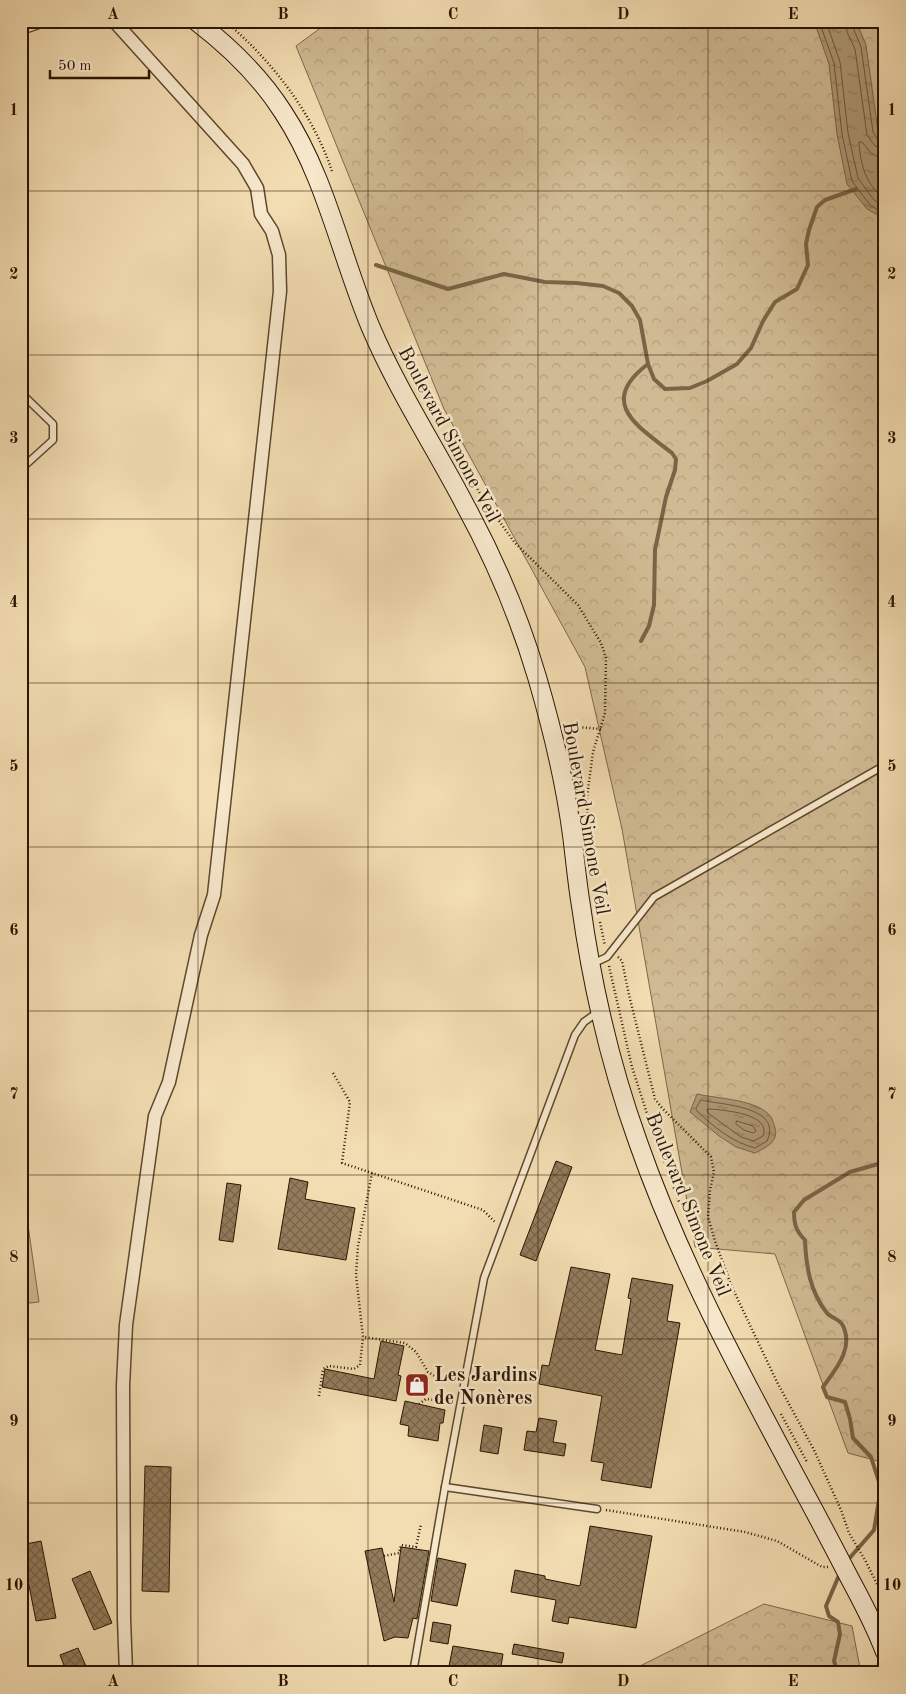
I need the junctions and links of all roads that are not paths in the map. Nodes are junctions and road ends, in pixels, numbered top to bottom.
1 (41, 21) edge
2 (114, 21) edge
3 (196, 21) edge
4 (21, 28) edge
5 (21, 393) edge
6 (21, 469) edge
7 (885, 765) edge
8 (590, 964) junction
9 (600, 1011) junction
10 (445, 1487) junction
11 (597, 1509) road end
12 (885, 1652) edge
13 (126, 1673) edge
14 (413, 1673) edge

1 - 4 street
2 - 13 street
3 - 8 main road, Boulevard Simone Veil
5 - 6 lane
7 - 8 lane
8 - 9 main road, Boulevard Simone Veil
9 - 10 lane
9 - 12 main road, Boulevard Simone Veil
10 - 11 lane
10 - 14 lane

